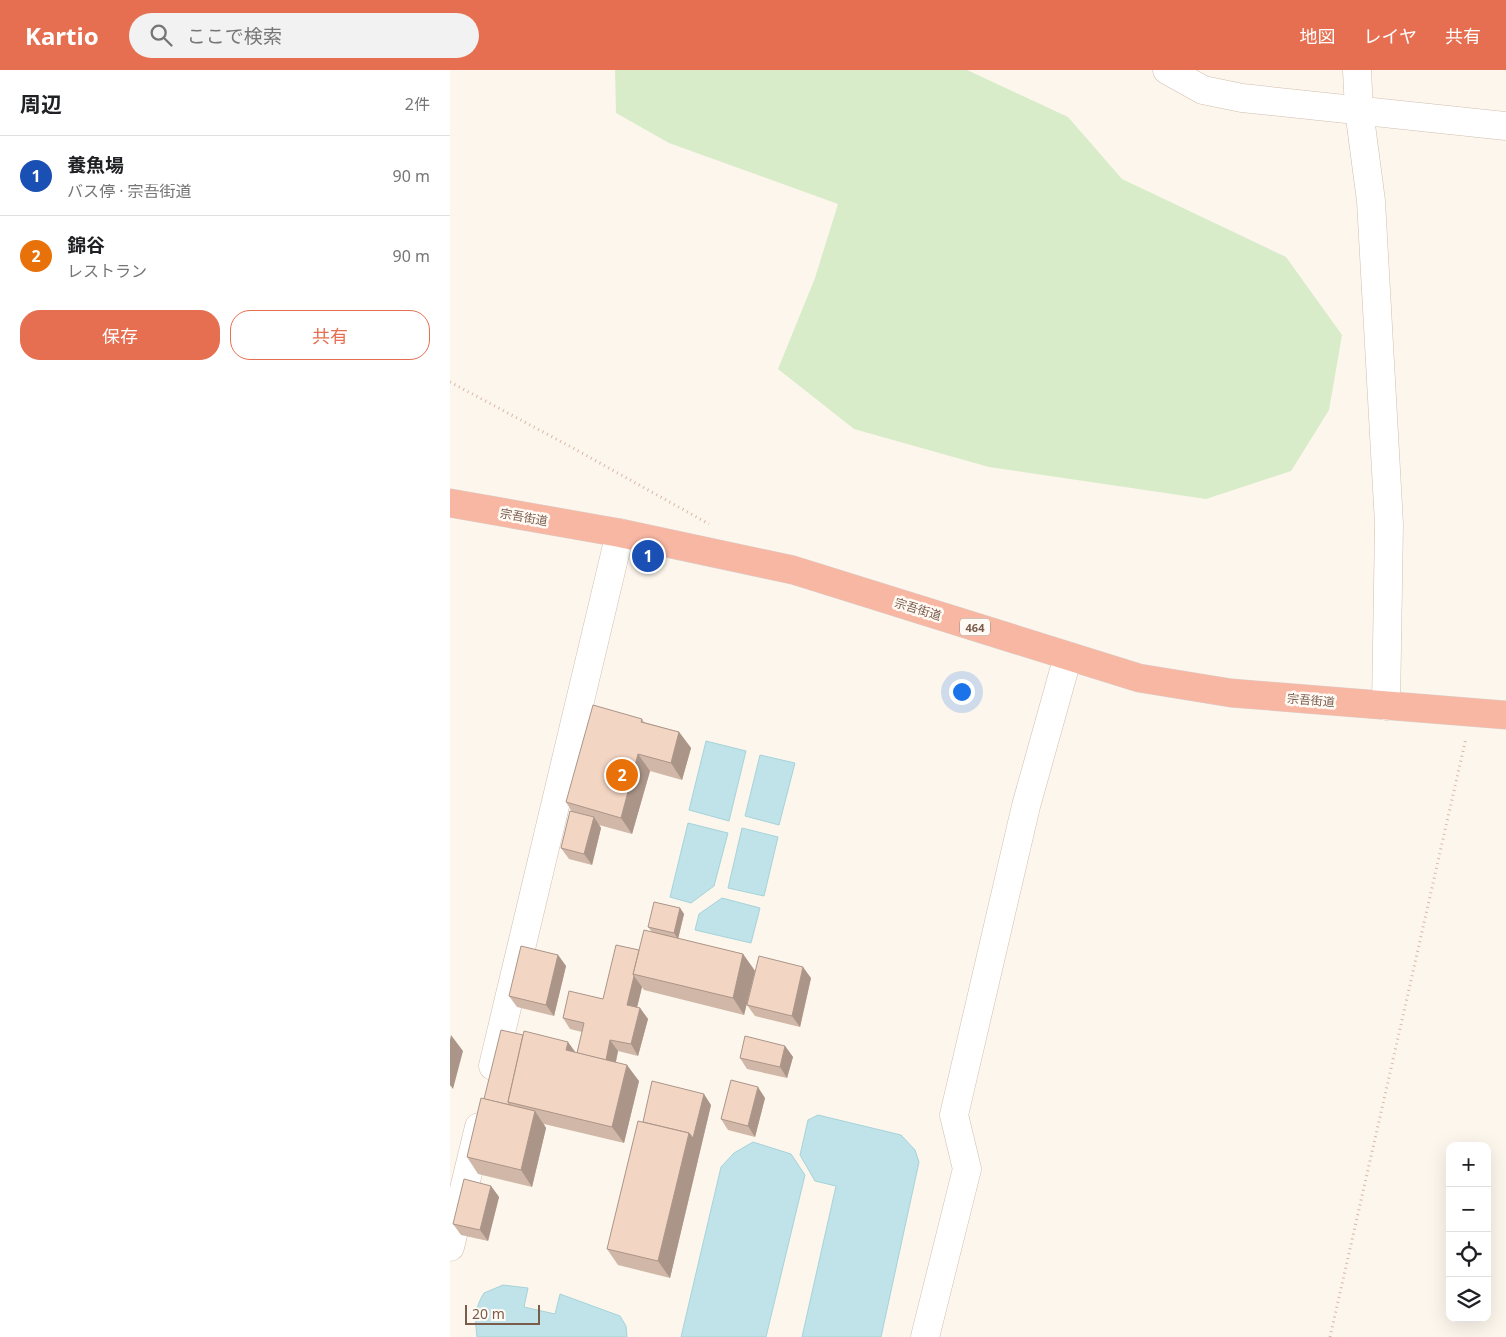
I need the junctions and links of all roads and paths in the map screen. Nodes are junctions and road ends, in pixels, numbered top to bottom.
1 (1167, 70) edge
2 (1357, 70) edge
3 (1359, 110) junction
4 (1506, 126) edge
5 (450, 382) edge
6 (450, 503) edge
7 (717, 528) dead end
8 (620, 533) junction
9 (1068, 656) junction
10 (1386, 706) junction
11 (1472, 713) junction
12 (1506, 715) edge
13 (450, 1247) edge
14 (925, 1337) edge
15 (1330, 1337) edge

1 - 3 street
2 - 3 street
3 - 4 street
3 - 10 street
5 - 7 path
6 - 8 highway, 宗吾街道 / 464
8 - 9 highway, 宗吾街道 / 464
8 - 13 street
9 - 10 highway, 宗吾街道 / 464
9 - 14 street
10 - 11 highway, 宗吾街道 / 464
11 - 12 highway, 宗吾街道 / 464
11 - 15 path

